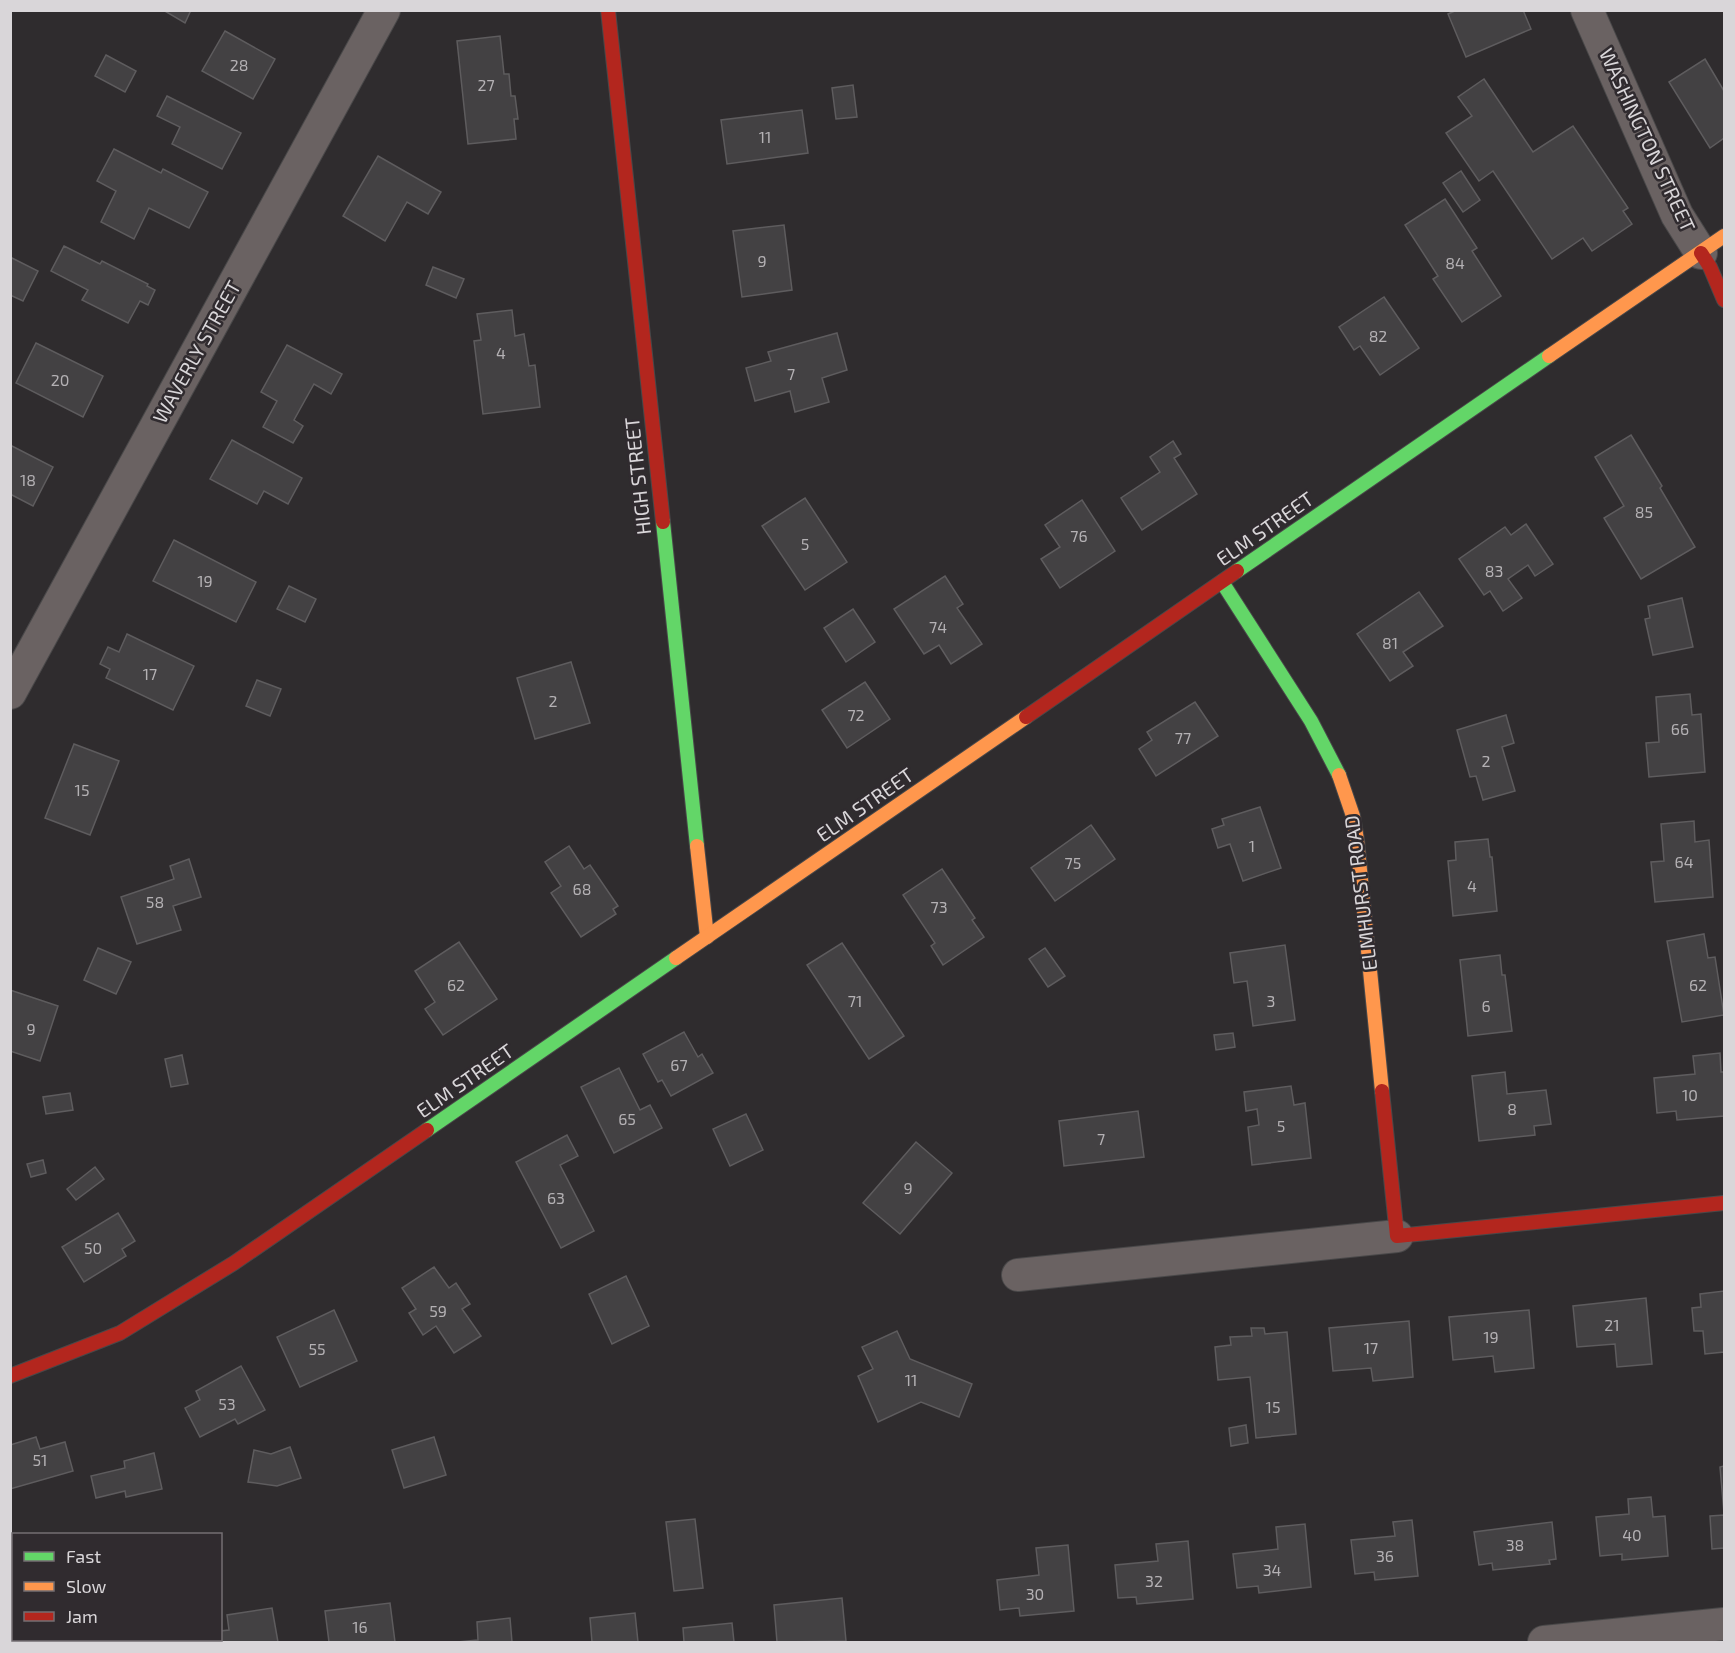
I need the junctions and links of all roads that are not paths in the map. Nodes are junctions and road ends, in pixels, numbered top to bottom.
1 (384, 10) edge
2 (608, 10) edge
3 (1587, 10) edge
4 (1713, 244) edge
5 (1725, 300) edge
6 (1222, 582) junction
7 (10, 693) edge
8 (707, 937) junction
9 (1725, 1203) edge
10 (1397, 1236) junction
11 (1018, 1275) dead end
12 (10, 1376) edge
13 (1725, 1624) edge
14 (1544, 1642) edge

1 - 7 street, WAVERLY STREET
2 - 8 main road, HIGH STREET
3 - 4 street, WASHINGTON STREET
4 - 5 main road, WASHINGTON STREET
4 - 6 main road, ELM STREET
6 - 8 main road, ELM STREET
6 - 10 main road, ELMHURST ROAD
8 - 12 main road, ELM STREET
9 - 10 main road
10 - 11 street
13 - 14 street

